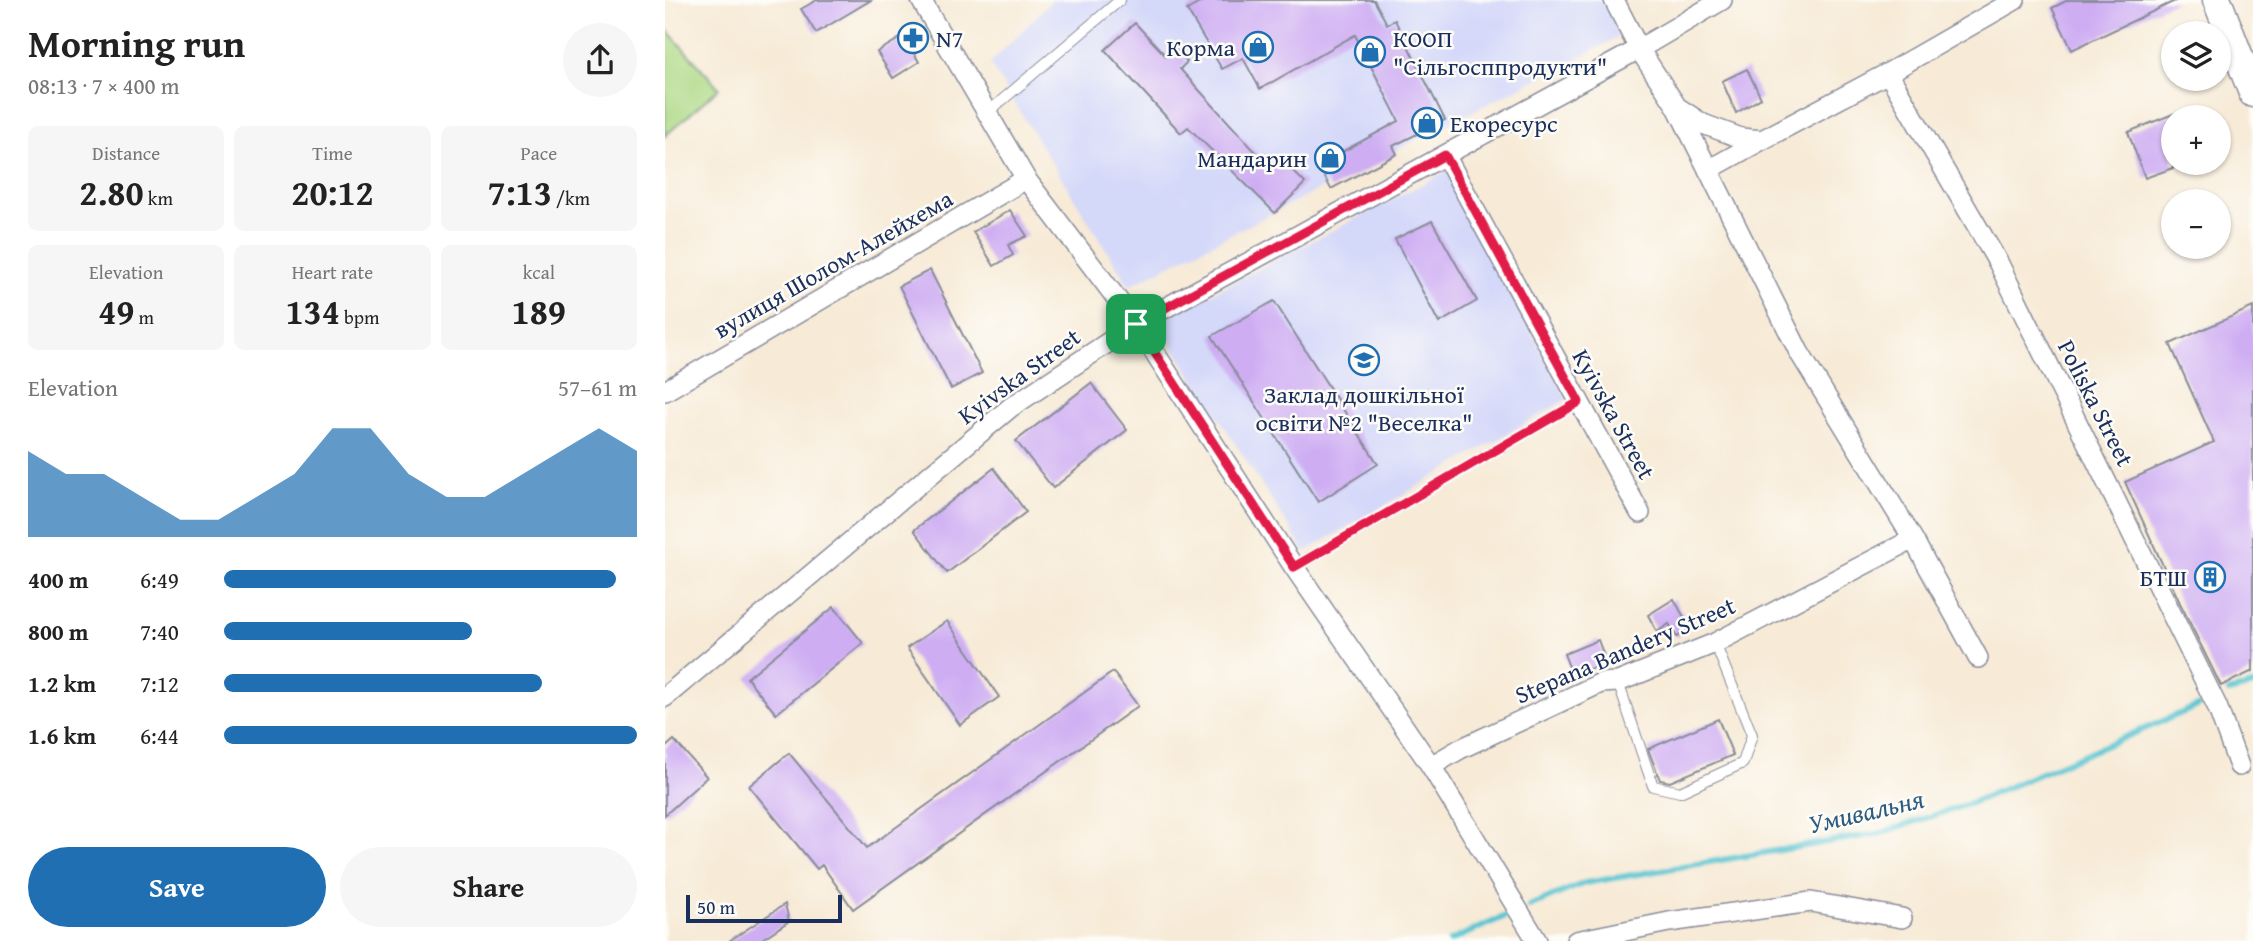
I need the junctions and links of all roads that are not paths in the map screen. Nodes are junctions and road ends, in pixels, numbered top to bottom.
1 (921, 0) edge
2 (1120, 0) edge
3 (1614, 0) edge
4 (1722, 0) edge
5 (2015, 0) edge
6 (2217, 0) edge
7 (1639, 49) junction
8 (1888, 73) junction
9 (2253, 93) edge
10 (1677, 107) junction
11 (987, 113) junction
12 (1762, 140) junction
13 (1445, 155) junction
14 (1708, 170) junction
15 (1026, 179) junction
16 (1136, 324) junction
17 (665, 391) edge
18 (1579, 402) junction
19 (1640, 513) dead end
20 (1913, 539) junction
21 (1294, 567) junction
22 (1715, 643) junction
23 (1978, 658) dead end
24 (1618, 682) junction
25 (665, 697) edge
26 (1431, 766) junction
27 (2239, 766) dead end
28 (1902, 918) dead end
29 (1537, 941) edge
30 (1576, 941) edge

1 - 11 street
2 - 11 lane
3 - 7 street
4 - 7 street, Kyivska Street
5 - 8 street
6 - 9 main road
7 - 10 street
7 - 13 street, Kyivska Street
8 - 12 street
8 - 27 street, Poliska Street
10 - 12 street
10 - 14 street
11 - 15 street
12 - 14 street
13 - 16 street, Kyivska Street
13 - 18 street, Kyivska Street
14 - 20 street
15 - 16 street
15 - 17 street, вулиця Шолом-Алейхема
16 - 21 street
16 - 25 street, Kyivska Street
18 - 19 street, Kyivska Street
18 - 21 lane
20 - 22 street, Stepana Bandery Street
20 - 23 street
21 - 26 street
22 - 24 street, Stepana Bandery Street
22 - 24 lane
24 - 26 street, Stepana Bandery Street
26 - 29 street
28 - 30 street

